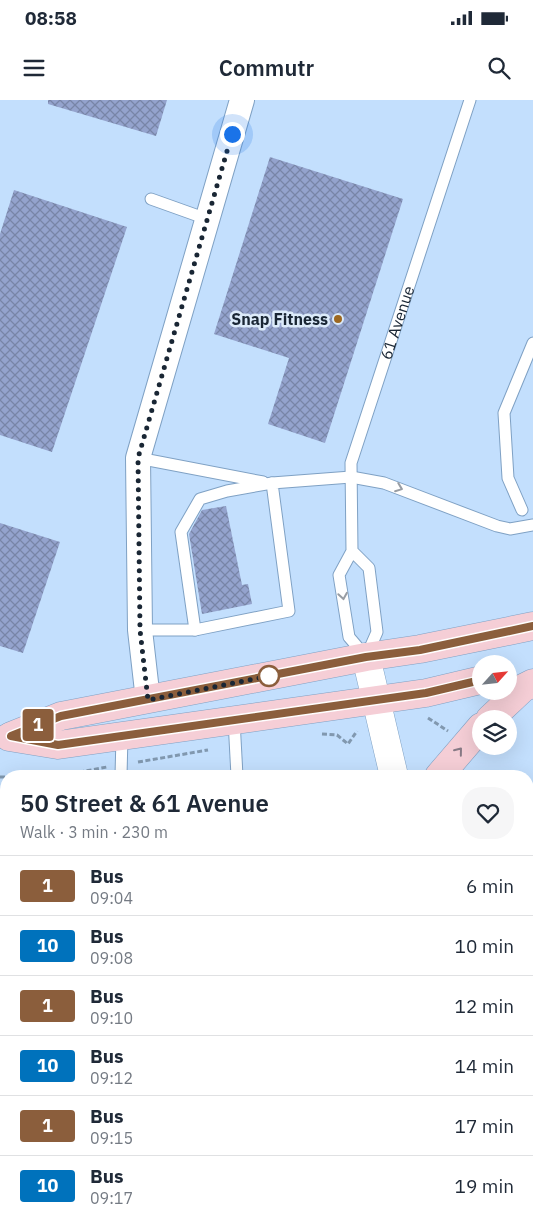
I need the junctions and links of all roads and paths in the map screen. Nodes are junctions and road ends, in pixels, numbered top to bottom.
1 (242, 100) edge
2 (470, 100) edge
3 (151, 198) dead end
4 (207, 219) junction
5 (533, 343) edge
6 (531, 358) edge
7 (138, 458) junction
8 (351, 477) junction
9 (272, 484) junction
10 (522, 510) dead end
11 (533, 525) edge
12 (352, 551) junction
13 (533, 626) edge
14 (140, 630) junction
15 (195, 630) junction
16 (366, 657) junction
17 (533, 668) edge
18 (518, 672) edge
19 (472, 682) edge
20 (533, 682) edge
21 (148, 700) junction
22 (375, 700) junction
23 (500, 710) edge
24 (428, 718) dead end
25 (357, 731) dead end
26 (234, 733) junction
27 (320, 733) dead end
28 (451, 733) dead end
29 (122, 736) junction
30 (6, 737) edge
31 (472, 738) edge
32 (121, 770) edge
33 (124, 770) edge
34 (237, 770) edge
35 (392, 770) edge
36 (444, 770) edge

1 - 4 street
2 - 8 lane, 61 Avenue
3 - 4 lane
4 - 7 street
5 - 6 lane
6 - 10 lane
7 - 9 lane
7 - 14 street
8 - 9 lane
8 -> 11 lane
8 - 12 lane, 61 Avenue
9 - 15 lane
9 - 15 lane
12 - 16 lane
12 -> 16 lane, 61 Avenue
13 - 16 main road
14 - 15 lane
14 - 21 street
16 - 21 main road
16 - 22 street, 61 Avenue
17 - 18 main road
19 - 22 main road
20 - 23 main road
21 - 30 main road
22 - 26 main road
22 - 35 street, 61 Avenue
24 - 28 path
25 - 27 path
26 - 29 main road
26 - 33 path
26 - 34 lane
29 - 30 main road
29 - 32 lane
36 -> 31 main road

